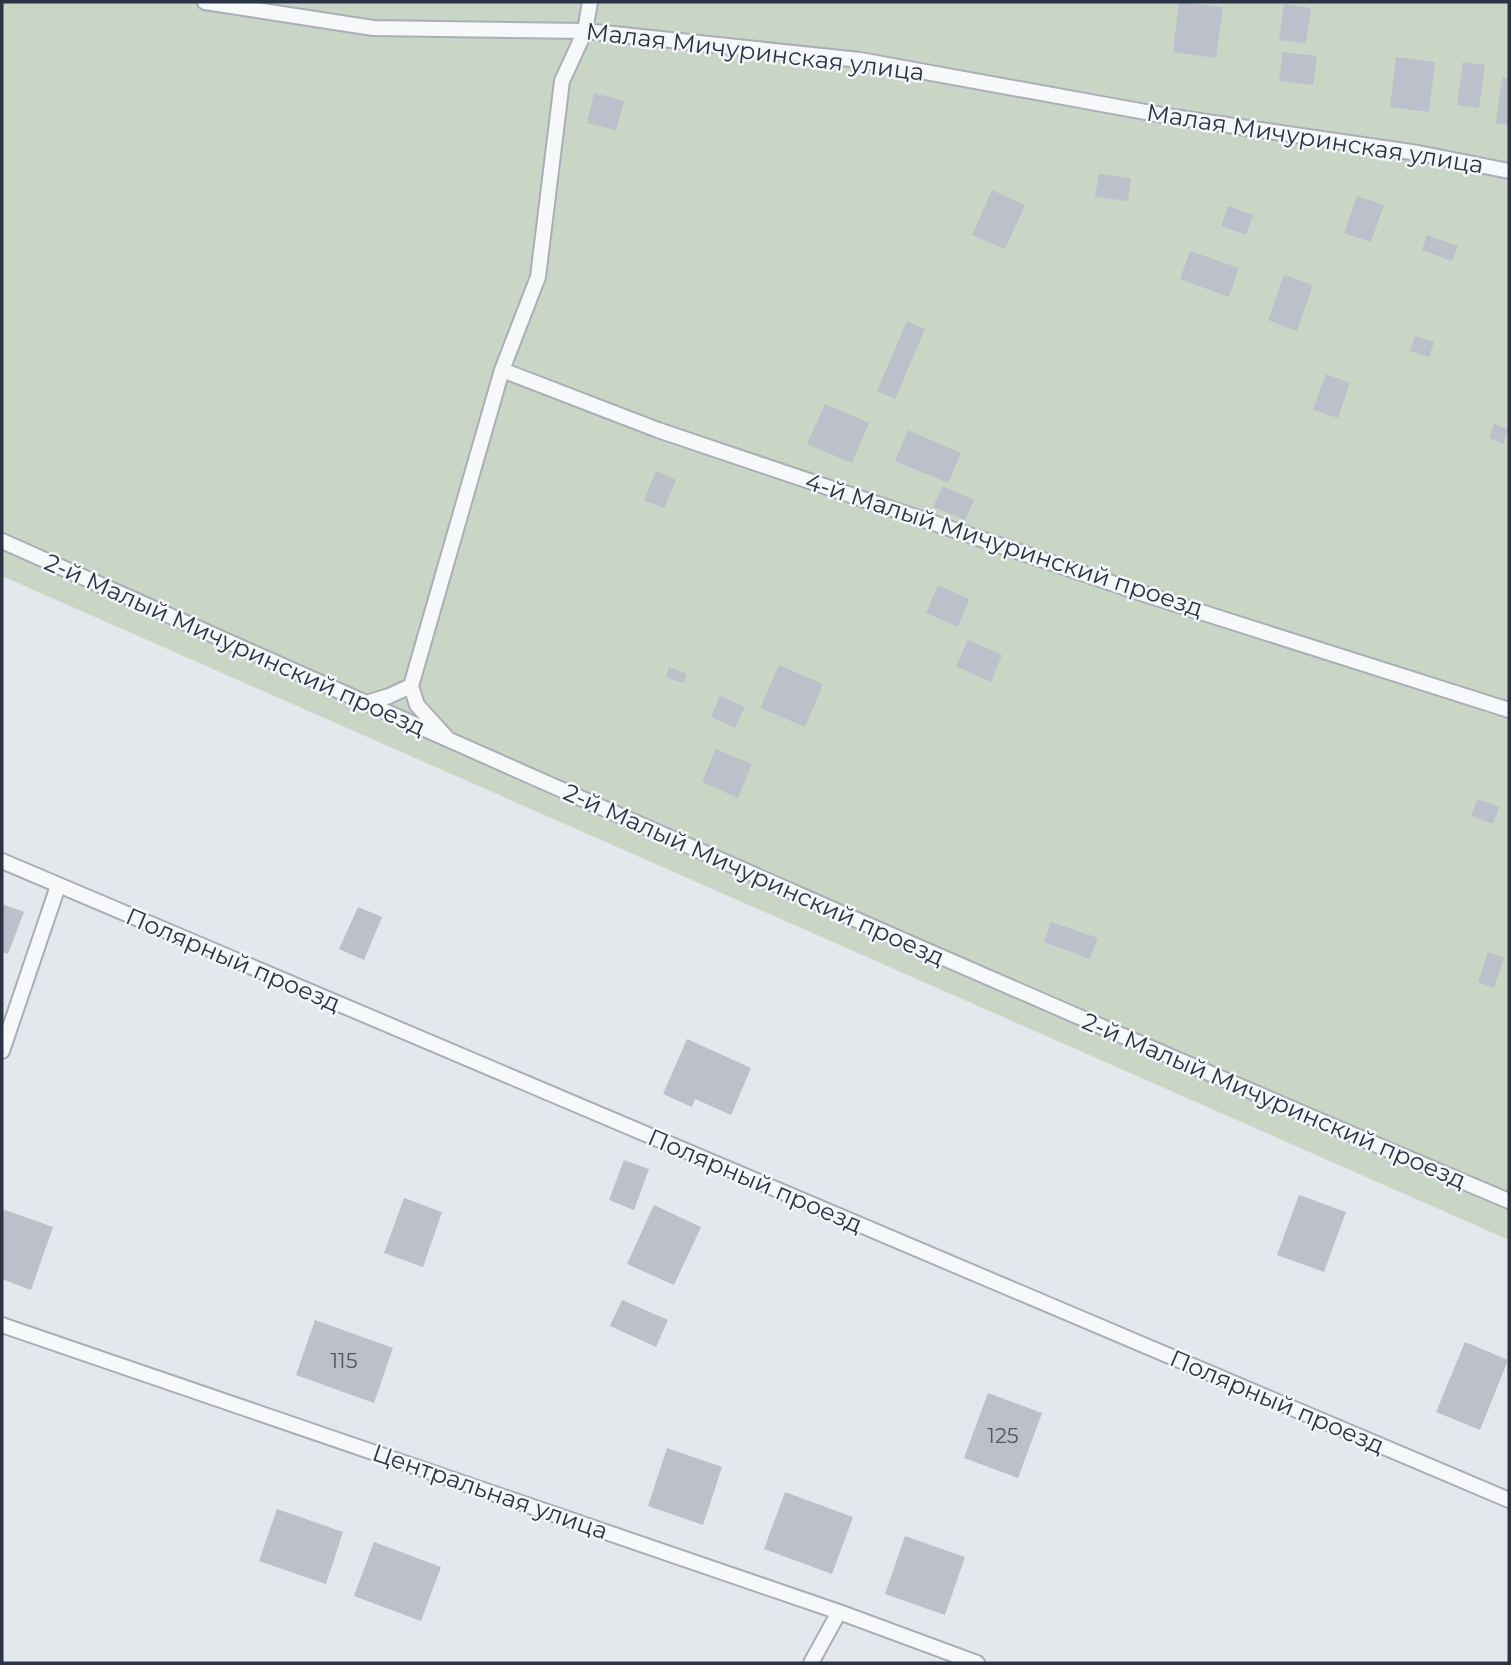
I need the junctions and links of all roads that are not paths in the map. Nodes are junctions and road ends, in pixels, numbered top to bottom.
1 (205, 2) edge
2 (590, 2) edge
3 (585, 31) junction
4 (1509, 171) edge
5 (502, 370) junction
6 (2, 541) edge
7 (411, 686) junction
8 (366, 703) junction
9 (1509, 710) edge
10 (449, 741) junction
11 (2, 861) edge
12 (58, 886) junction
13 (2, 1051) edge
14 (1509, 1201) edge
15 (2, 1325) edge
16 (1509, 1500) edge
17 (839, 1612) junction
18 (811, 1663) edge
19 (977, 1663) edge

1 - 3 lane, Малая Мичуринская улица
2 - 3 lane
3 - 4 lane, Малая Мичуринская улица
3 - 5 lane
5 - 7 lane
5 - 9 lane, 4-й Малый Мичуринский проезд
6 - 8 lane, 2-й Малый Мичуринский проезд
7 - 8 lane
7 - 10 lane
8 - 10 lane, 2-й Малый Мичуринский проезд
10 - 14 lane, 2-й Малый Мичуринский проезд
11 - 12 lane, Полярный проезд
12 - 13 lane
12 - 16 lane, Полярный проезд
15 - 17 lane, Центральная улица
17 - 18 lane
17 - 19 lane, Центральная улица

